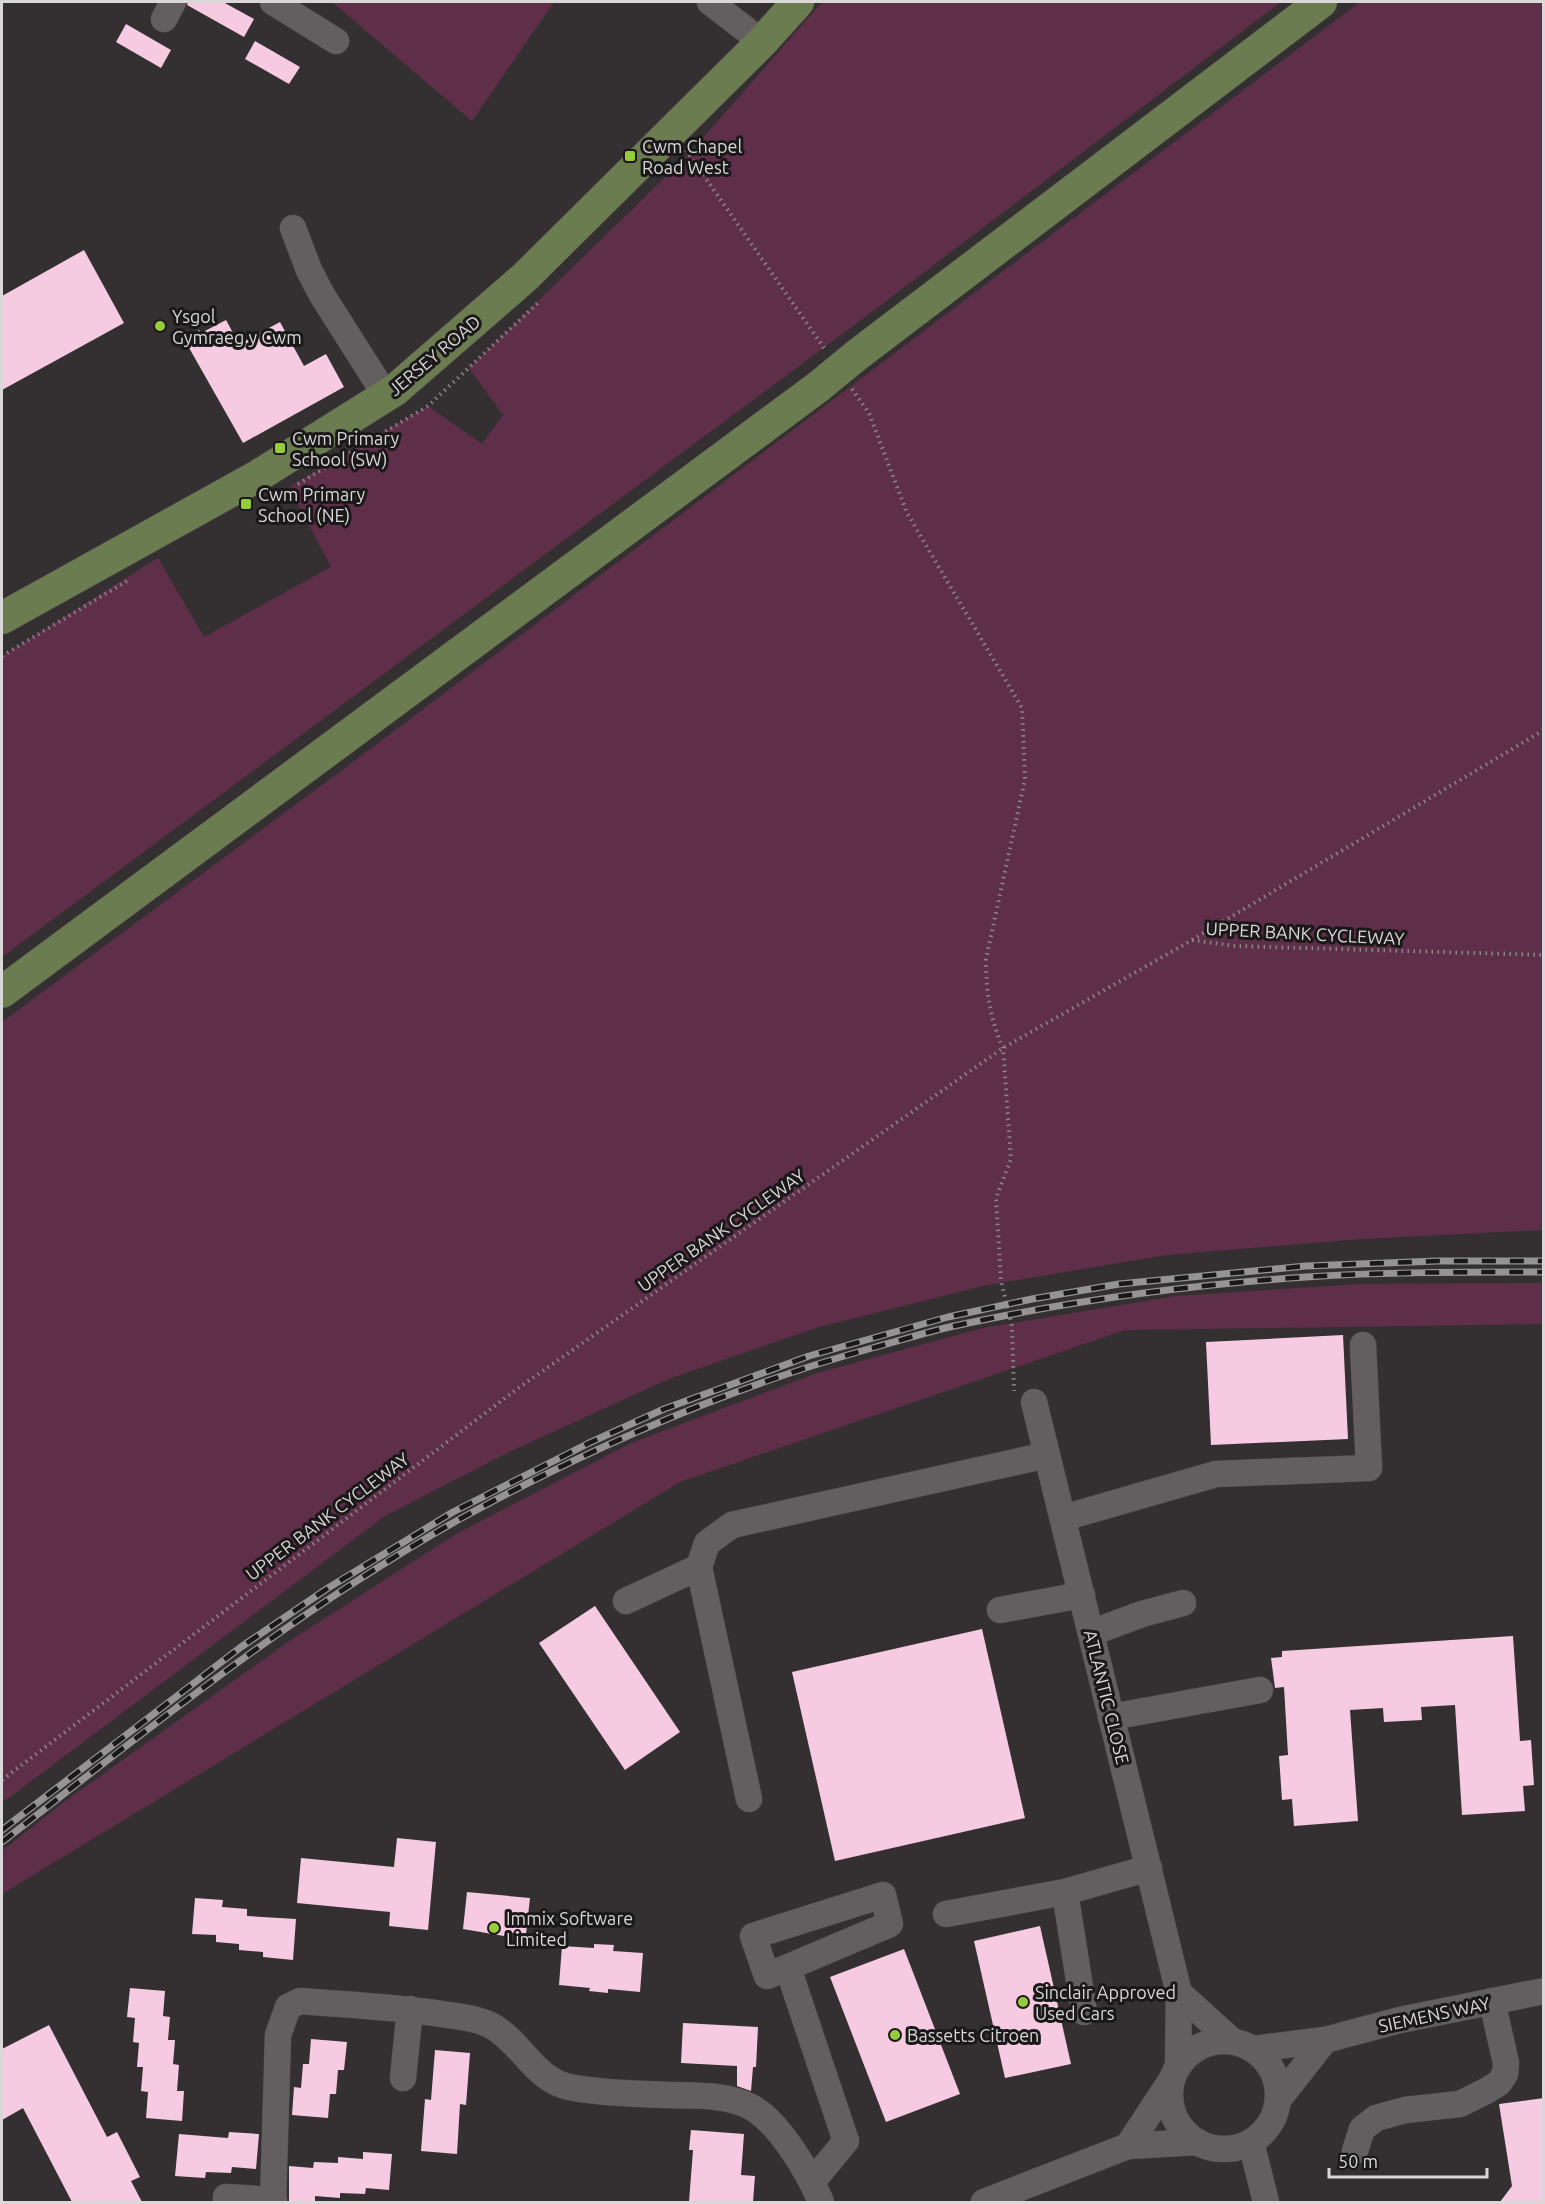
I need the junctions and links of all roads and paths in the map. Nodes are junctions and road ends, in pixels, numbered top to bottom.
1 (273, 2) edge
2 (710, 2) edge
3 (798, 2) edge
4 (1321, 2) edge
5 (336, 41) dead end
6 (762, 42) junction
7 (672, 130) junction
8 (293, 228) dead end
9 (843, 355) junction
10 (849, 384) dead end
11 (386, 396) junction
12 (2, 618) edge
13 (1544, 730) edge
14 (1192, 940) junction
15 (1544, 955) edge
16 (2, 992) edge
17 (1003, 1048) junction
18 (1363, 1346) dead end
19 (1034, 1402) joint
20 (1047, 1455) junction
21 (1063, 1518) junction
22 (699, 1567) junction
23 (1082, 1595) junction
24 (626, 1601) dead end
25 (1183, 1603) dead end
26 (1000, 1610) dead end
27 (1091, 1633) junction
28 (1260, 1690) dead end
29 (1111, 1717) junction
30 (2, 1780) edge
31 (749, 1799) dead end
32 (1149, 1868) junction
33 (1065, 1892) junction
34 (946, 1914) dead end
35 (788, 1968) junction
36 (1544, 1991) edge
37 (1179, 1993) junction
38 (1492, 2001) junction
39 (410, 2009) junction
40 (1084, 2012) dead end
41 (1325, 2040) junction
42 (1242, 2044) junction
43 (1175, 2072) junction
44 (403, 2078) dead end
45 (1278, 2100) junction
46 (1198, 2142) junction
47 (1251, 2142) junction
48 (1128, 2146) junction
49 (1355, 2151) dead end
50 (817, 2192) edge
51 (273, 2201) edge
52 (226, 2202) edge
53 (984, 2202) edge
54 (1266, 2202) edge

1 - 5 street
2 - 6 street
3 - 6 main road, JERSEY ROAD
4 - 9 main road
6 - 7 main road, JERSEY ROAD
7 - 9 path
7 - 11 main road, JERSEY ROAD
8 - 11 street
9 - 16 main road, bridge
10 - 17 path
11 - 12 main road, JERSEY ROAD
13 - 14 path
14 - 15 path, UPPER BANK CYCLEWAY
14 - 17 path, UPPER BANK CYCLEWAY
17 - 19 path
17 - 30 path, UPPER BANK CYCLEWAY
18 - 21 street
19 - 20 street, ATLANTIC CLOSE
20 - 21 street, ATLANTIC CLOSE
20 - 22 street
21 - 23 street, ATLANTIC CLOSE
22 - 24 street
22 - 31 street
23 - 26 street
23 - 27 street, ATLANTIC CLOSE
25 - 27 street
27 - 29 street, ATLANTIC CLOSE
28 - 29 street
29 - 32 street, ATLANTIC CLOSE
32 - 33 street
32 - 37 street, ATLANTIC CLOSE
33 - 34 street
33 - 40 street
35 - 35 street
35 - 50 street
36 - 38 street, SIEMENS WAY
37 - 42 street
37 - 43 street, ATLANTIC CLOSE
38 - 41 street, SIEMENS WAY
38 - 49 street
39 - 44 street
39 - 50 street
39 - 51 street
41 - 42 street, SIEMENS WAY
41 - 45 street
42 - 43 street
42 - 45 street
43 - 46 street
43 - 48 street
45 - 47 street
46 - 47 street
46 - 48 street
47 - 54 street
48 - 53 street
51 - 52 street

